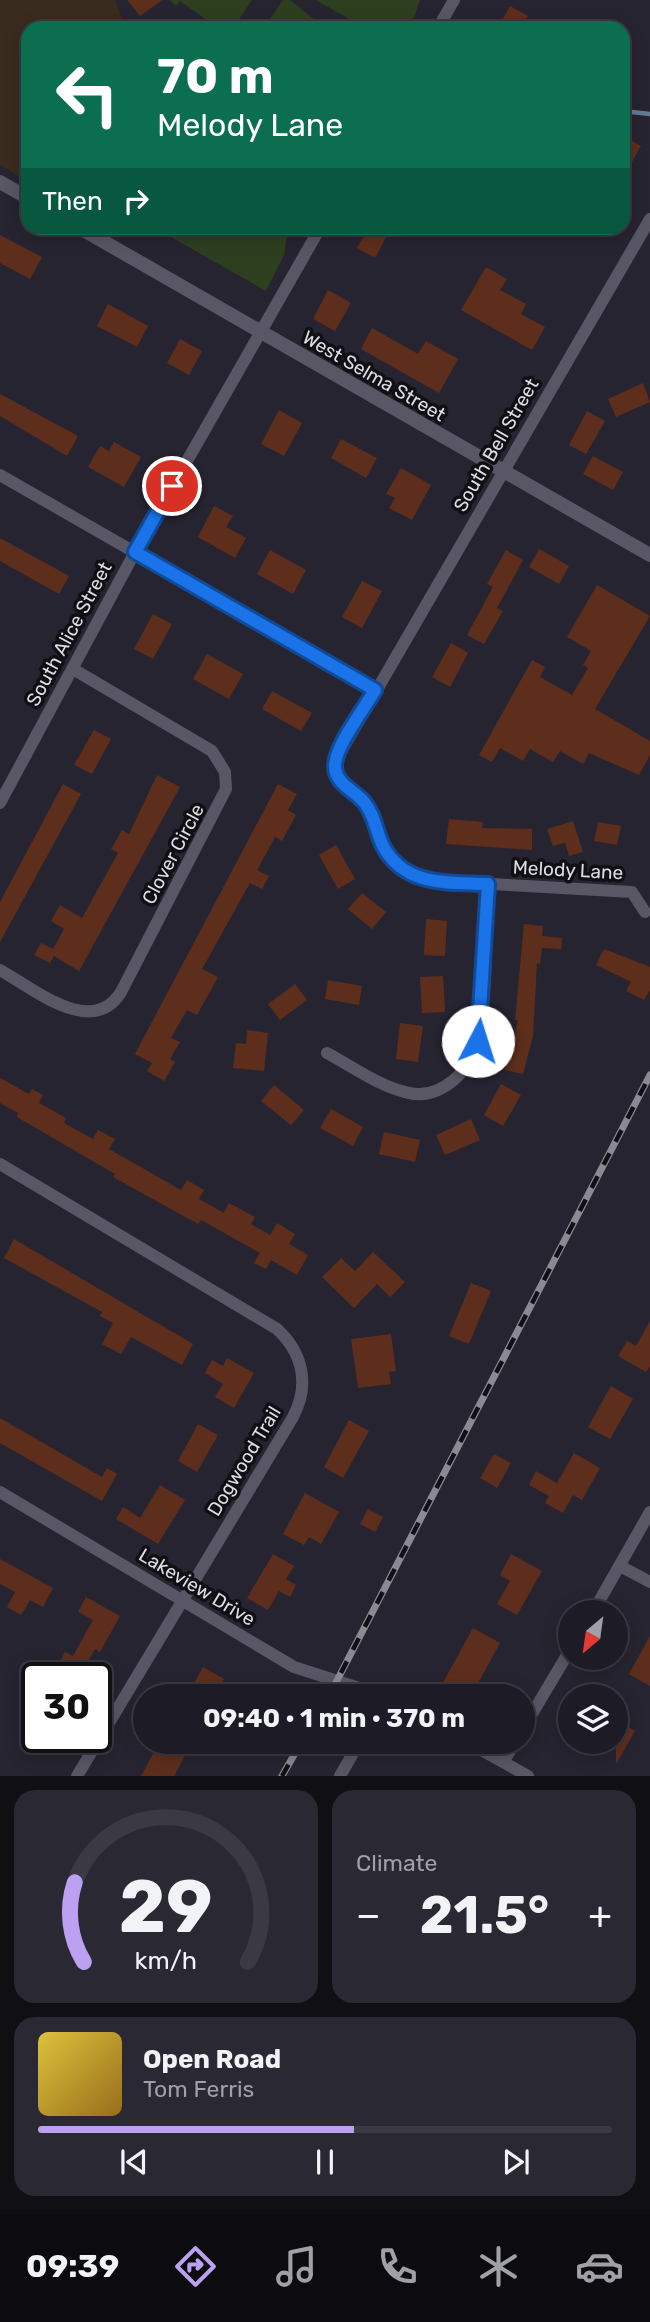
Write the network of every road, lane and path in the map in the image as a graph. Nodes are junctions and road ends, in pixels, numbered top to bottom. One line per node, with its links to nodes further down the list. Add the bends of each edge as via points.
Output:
1 (454, 0): 2 (street)
2 (442, 21)
3 (0, 182): 4 (street)
4 (21, 194)
5 (650, 219): 9 (street, South Bell Street)
6 (92, 235): 8 (street, West Selma Street)
7 (316, 235): 8 (street, South Alice Street)
8 (258, 331): 9 (street, West Selma Street); 11 (street, South Alice Street)
9 (503, 471): 12 (street, West Selma Street); 14 (street, South Bell Street)
10 (0, 475): 11 (street)
11 (135, 552): 13 (street, South Alice Street); 14 (street)
12 (650, 555)
13 (73, 669): 15 (street, South Alice Street); 18 (street, Clover Circle, via 212,751 225,772 226,789 112,1004 91,1013 76,1012)
14 (375, 690): 16 (street, Melody Lane, via 337,754 338,779 363,800 382,845 400,868 422,880)
15 (0, 803)
16 (488, 884): 17 (street, Melody Lane, via 632,892); 19 (street, via 478,1041 461,1073 439,1090 410,1094)
17 (645, 912)
18 (0, 970)
19 (327, 1053)
20 (0, 1164): 26 (street, Dogwood Trail, via 277,1329 298,1356 303,1377 298,1408)
21 (0, 1492): 26 (street, Lakeview Drive)
22 (650, 1512): 23 (street)
23 (621, 1566): 24 (street); 25 (street)
24 (650, 1582)
25 (600, 1600)
26 (183, 1601): 28 (street, Lakeview Drive, via 303,1671); 34 (street, Dogwood Trail)
27 (558, 1670): 29 (street)
28 (352, 1684)
29 (535, 1708)
30 (353, 1754): 35 (street)
31 (489, 1754): 33 (street)
32 (508, 1754): 33 (street)
33 (503, 1762): 36 (street)
34 (77, 1776)
35 (340, 1776)
36 (528, 1776)

